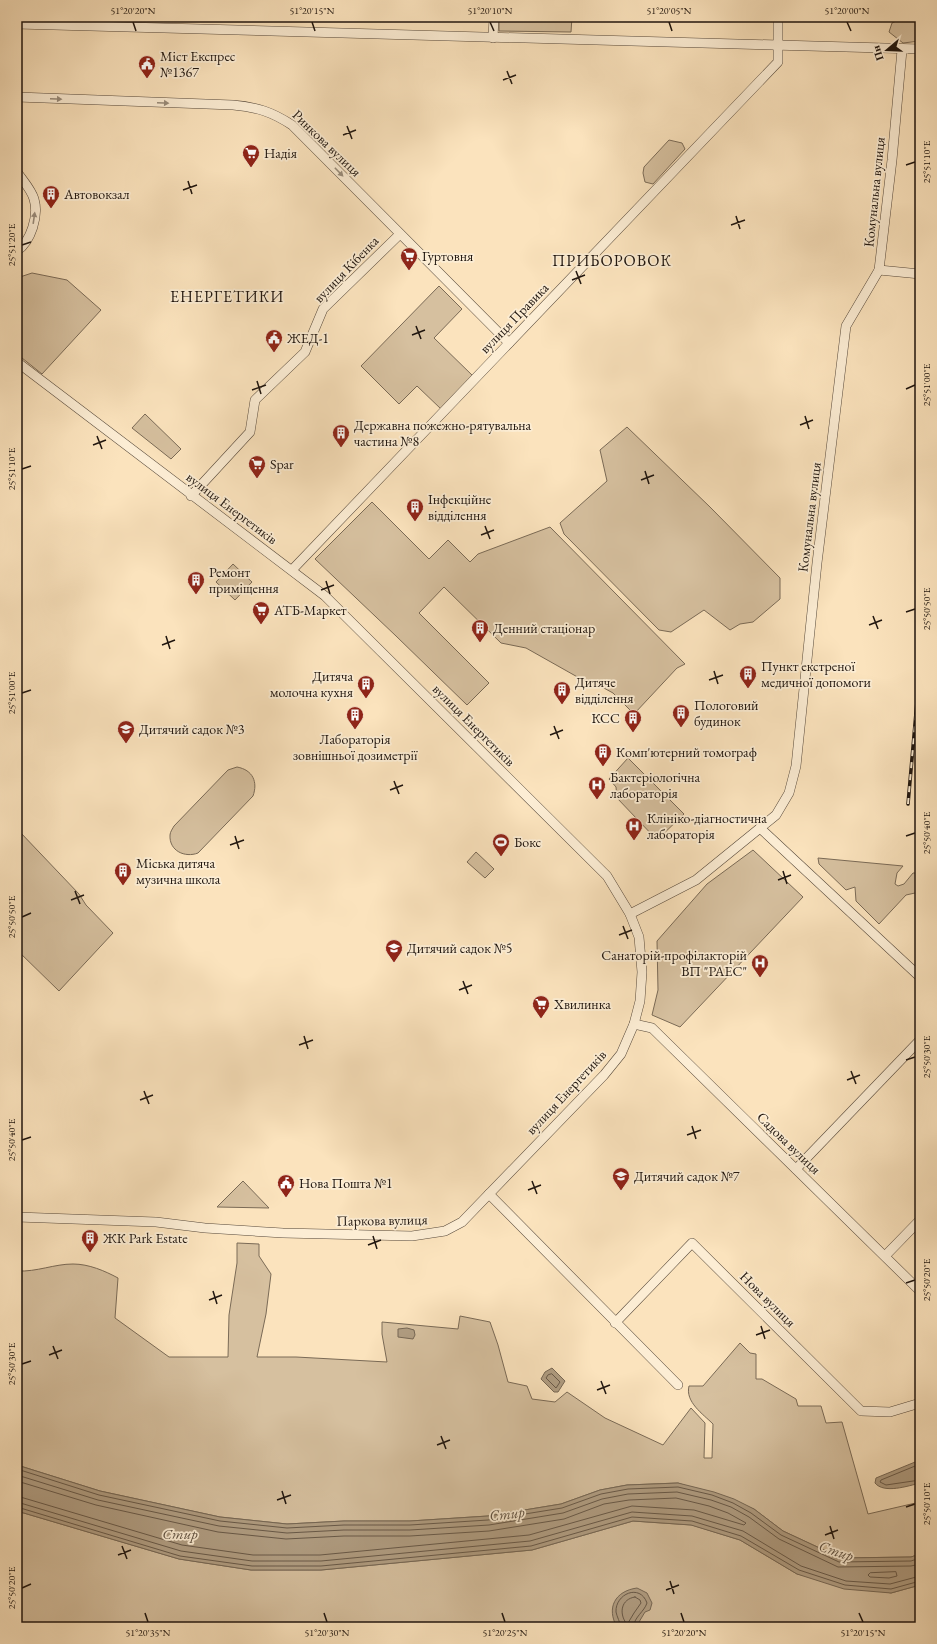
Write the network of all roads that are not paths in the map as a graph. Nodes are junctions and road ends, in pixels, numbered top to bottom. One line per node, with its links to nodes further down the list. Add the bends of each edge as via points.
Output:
1 (494, 17): 4 (street)
2 (778, 17): 5 (street, вулиця Правика)
3 (18, 24): 4 (street)
4 (493, 38): 5 (street)
5 (777, 46): 7 (street); 14 (street, вулиця Правика, via 778,62)
6 (920, 49): 7 (street)
7 (902, 50): 12 (street, Комунальна вулиця)
8 (17, 97): 10 (street, Ринкова вулиця, one-way to 10, via 233,105 275,114 292,125)
9 (17, 172): 11 (street, one-way to 9, via 32,232 35,212 30,190)
10 (400, 234): 14 (street, Ринкова вулиця); 16 (street, вулиця Кібенка, via 323,309 305,352 255,400 250,432)
11 (17, 251)
12 (879, 270): 13 (street); 18 (street, Комунальна вулиця, via 846,326 796,766 789,793 776,815)
13 (920, 274)
14 (509, 343): 17 (street, вулиця Правика)
15 (17, 362): 16 (street, вулиця Енергетиків)
16 (191, 496): 17 (street, вулиця Енергетиків)
17 (292, 570): 19 (street, вулиця Енергетиків, via 325,596 607,876)
18 (760, 828): 19 (street, Комунальна вулиця, via 696,880); 20 (street)
19 (630, 914): 21 (street, вулиця Енергетиків, via 639,937 642,972 640,1001)
20 (920, 977)
21 (634, 1024): 23 (street, Садова вулиця, via 652,1028); 24 (street, вулиця Енергетиків, via 621,1054 604,1075)
22 (920, 1040): 23 (street)
23 (796, 1169): 27 (street, Садова вулиця)
24 (489, 1194): 25 (street, Паркова вулиця, via 462,1222 445,1231 412,1236 283,1233 156,1222); 29 (street)
25 (17, 1217)
26 (920, 1220): 27 (street)
27 (885, 1256): 28 (street, Садова вулиця)
28 (920, 1291)
29 (615, 1323): 30 (street); 31 (street, Нова вулиця, via 692,1243 861,1411 890,1412)
30 (678, 1385)
31 (920, 1403)

